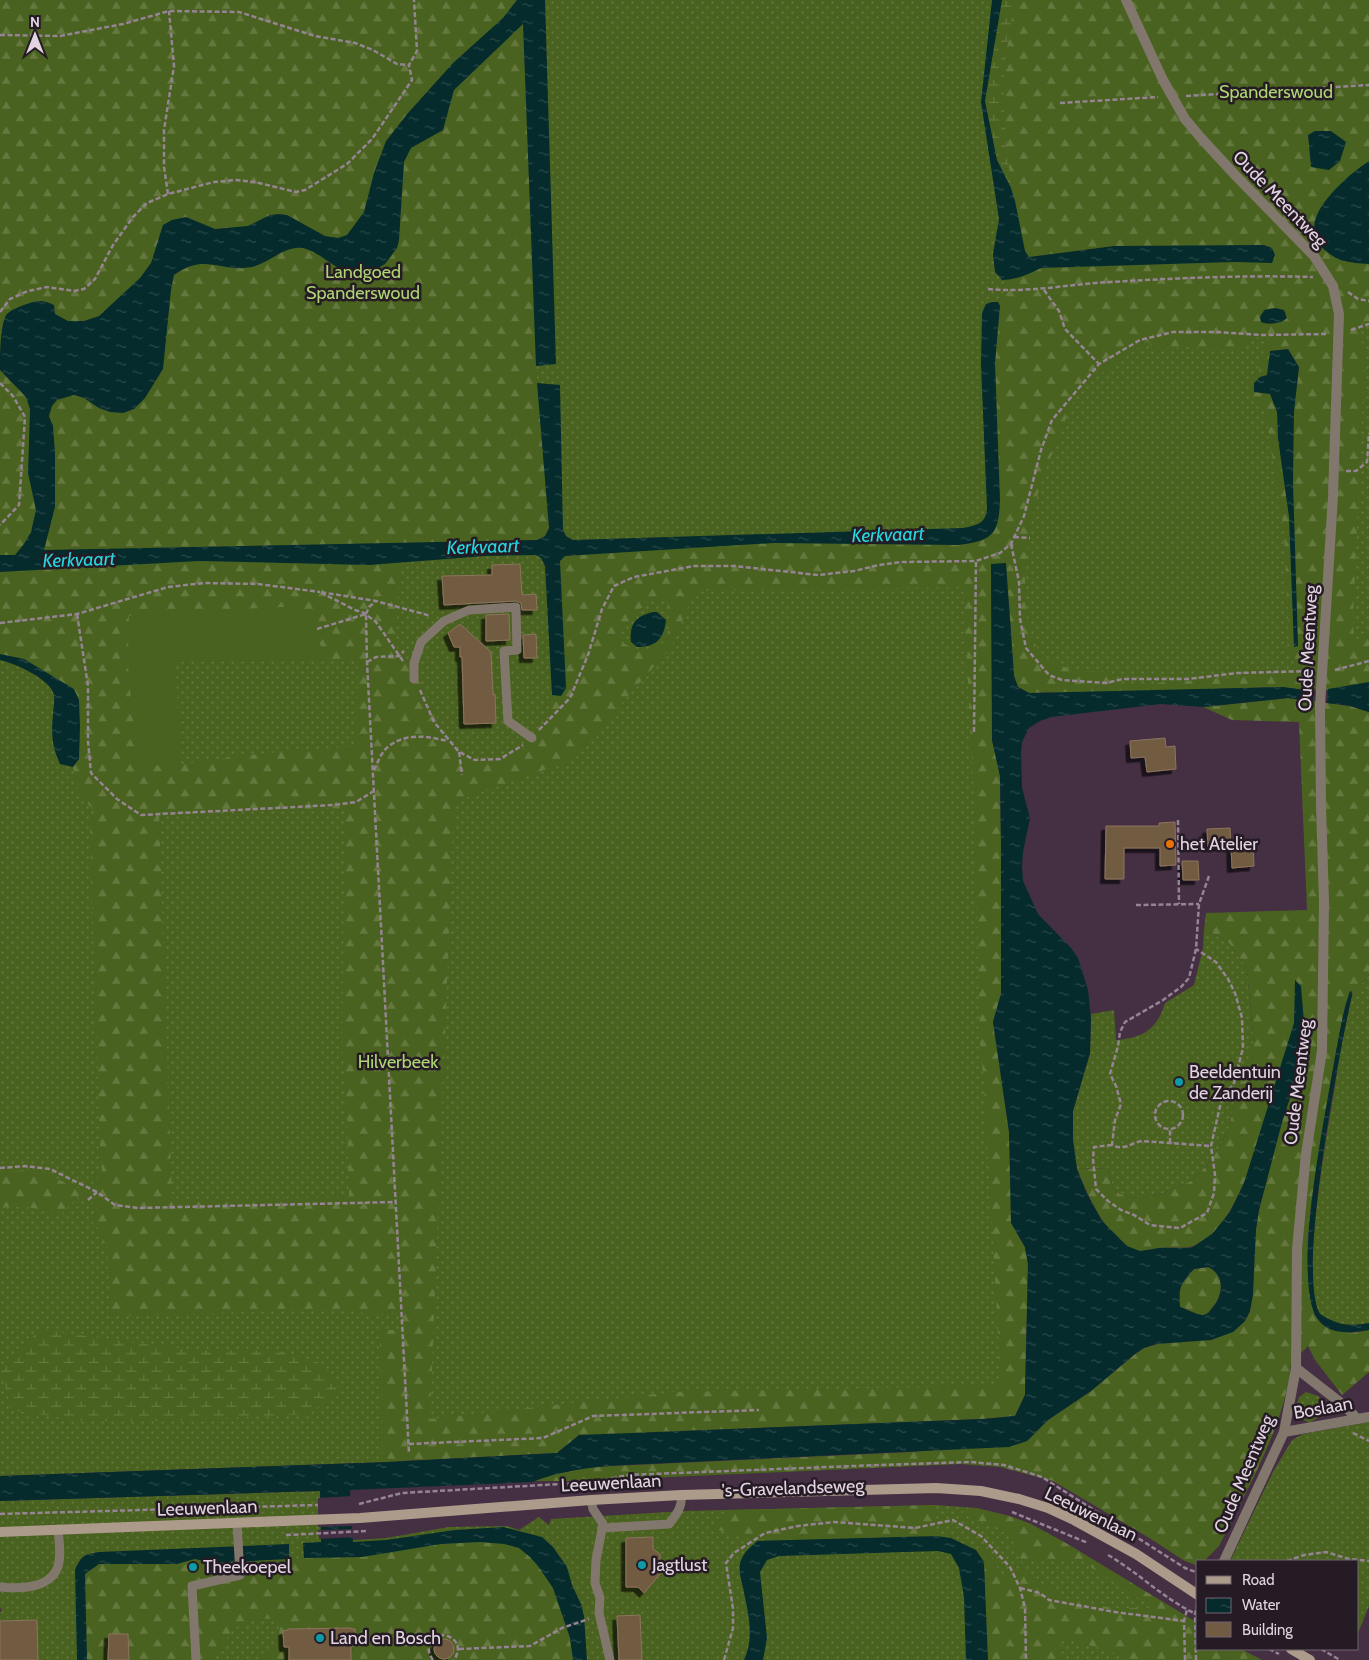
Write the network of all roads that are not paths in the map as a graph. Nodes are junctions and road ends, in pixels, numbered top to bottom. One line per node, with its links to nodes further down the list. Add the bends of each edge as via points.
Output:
1 (1126, 0): 4 (street, Oude Meentweg, via 1185,119 1314,256 1328,277 1340,314 1320,706 1324,902 1322,1051 1306,1154 1297,1249)
2 (414, 679): 3 (lane, via 414,663 421,642 444,621 469,610 516,607 517,650 504,651 508,721)
3 (532, 738)
4 (1296, 1368): 6 (street); 7 (street, Oude Meentweg)
5 (1369, 1416): 6 (street, Boslaan)
6 (1357, 1419): 7 (street, Boslaan)
7 (1284, 1432): 14 (street, Oude Meentweg)
8 (681, 1496): 9 (street, Leeuwenlaan); 11 (lane, via 680,1508 669,1524); 16 (street, Leeuwenlaan, via 936,1488 1020,1498 1074,1520 1142,1558)
9 (591, 1500): 10 (street, Leeuwenlaan, via 360,1518); 11 (lane)
10 (237, 1523): 12 (street, Leeuwenlaan); 18 (lane, via 240,1575 192,1586)
11 (602, 1528): 19 (lane, via 595,1583)
12 (58, 1530): 13 (street, Leeuwenlaan); 15 (lane, via 57,1568 51,1577 27,1588)
13 (0, 1532)
14 (1224, 1560)
15 (0, 1587)
16 (1195, 1600)
17 (1293, 1650): 20 (street)
18 (196, 1660)
19 (610, 1660)
20 (1310, 1660)

